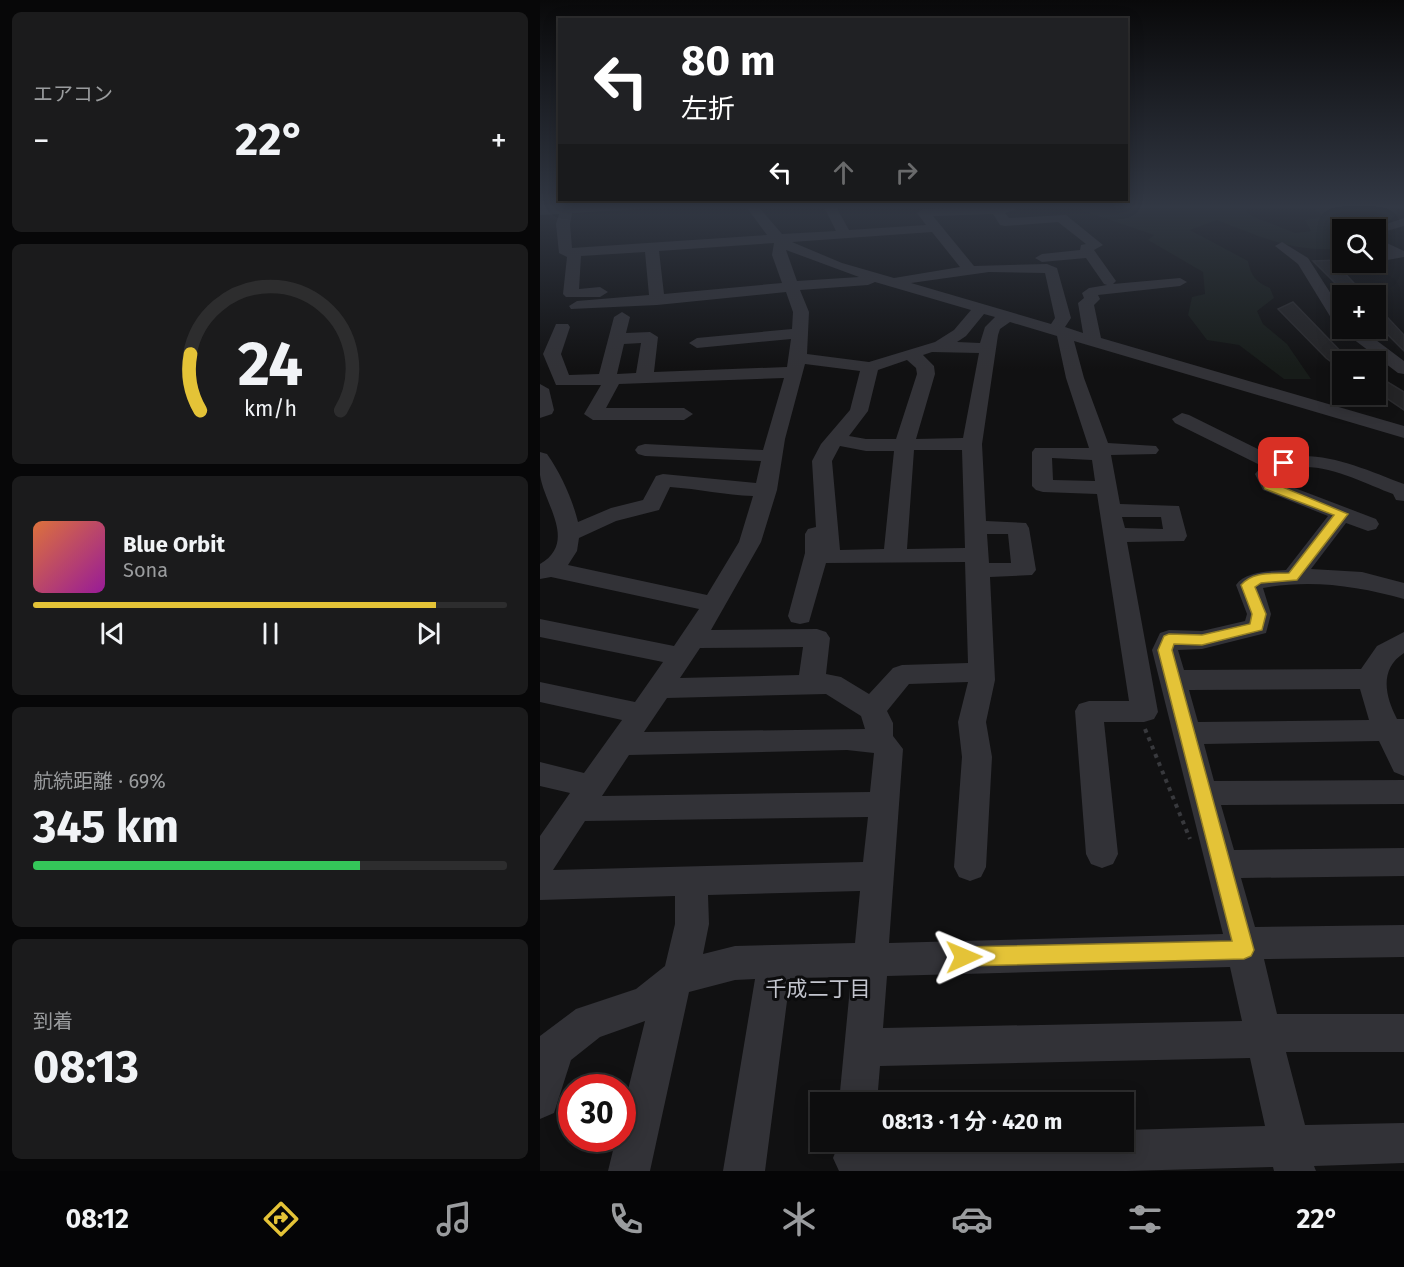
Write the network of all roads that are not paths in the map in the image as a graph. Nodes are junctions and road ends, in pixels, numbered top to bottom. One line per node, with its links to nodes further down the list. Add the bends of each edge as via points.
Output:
1 (573, 260): 11 (street, via 572,282)
2 (654, 260): 15 (street)
3 (781, 260): 12 (street)
4 (823, 260): 9 (street)
5 (962, 260): 8 (street)
6 (1095, 260): 10 (street)
7 (1301, 260): 16 (street)
8 (970, 270): 9 (street); 21 (street, via 999,267 1052,271 1063,318)
9 (885, 280): 12 (street); 18 (street)
10 (1109, 281): 13 (street, via 1085,284); 13 (street, via 1178,281)
11 (601, 286)
12 (791, 287): 15 (street); 30 (street, via 801,312)
13 (1093, 292): 25 (street, via 1086,303)
14 (577, 306): 15 (street)
15 (660, 307): 19 (street)
16 (1332, 307)
17 (977, 313): 27 (street, via 960,333)
18 (1008, 315): 21 (street); 29 (street, via 993,327)
19 (622, 317): 20 (street); 23 (street)
20 (578, 324): 22 (street); 35 (street, via 552,354 562,381)
21 (1061, 331): 25 (street); 48 (street)
22 (540, 335)
23 (616, 339): 34 (street, via 650,337); 35 (street)
24 (1364, 339): 33 (street)
25 (1093, 340): 39 (street)
26 (697, 343): 30 (street)
27 (939, 347): 29 (street); 31 (street)
28 (737, 348): 30 (street)
29 (988, 348): 44 (street)
30 (798, 351): 32 (street); 34 (street); 49 (street)
31 (909, 353): 32 (street); 45 (street, via 925,366 926,374)
32 (870, 367): 43 (street, via 859,411)
33 (1404, 369)
34 (644, 378): 35 (street)
35 (609, 379): 38 (street, via 610,387 593,414)
36 (540, 389): 37 (street, via 545,410)
37 (540, 412)
38 (684, 414)
39 (1351, 416): 41 (street, via 1366,410); 42 (street)
40 (1182, 419): 52 (street)
41 (1404, 421)
42 (1404, 432)
43 (837, 439): 45 (street, via 866,445); 51 (street)
44 (972, 444): 45 (street); 58 (street)
45 (904, 445): 61 (street)
46 (645, 450): 49 (street)
47 (1149, 450): 48 (street)
48 (1100, 452): 55 (street); 55 (street, via 1042,452 1042,486)
49 (772, 456): 53 (street)
50 (540, 458): 59 (street, via 558,489)
51 (822, 460): 61 (street, via 829,557); 67 (street, via 813,461 811,473 817,553)
52 (1277, 465): 54 (street, via 1312,461 1400,490); 56 (street, via 1265,474 1270,486)
53 (766, 490): 59 (street, via 663,480 651,505 632,507); 66 (street, via 750,542)
54 (1404, 495)
55 (1108, 499): 60 (street); 60 (street, via 1171,512 1176,536)
56 (1341, 514): 57 (street); 64 (street)
57 (1368, 524)
58 (975, 527): 62 (street); 62 (street, via 1018,528 1024,570)
59 (569, 535): 63 (street, via 563,558)
60 (1114, 535): 89 (street, via 1144,712 1089,711)
61 (896, 556): 62 (street)
62 (977, 562): 71 (street)
63 (545, 570): 66 (street)
64 (1293, 577): 65 (street, via 1372,581); 73 (street, via 1257,579 1248,585 1259,614 1257,627 1202,640 1169,639 1165,650)
65 (1404, 591)
66 (714, 604): 70 (street)
67 (801, 616)
68 (540, 628): 70 (street)
69 (1404, 641): 72 (street, via 1376,660)
70 (687, 648): 74 (street, via 817,638); 75 (street)
71 (982, 672): 77 (street, via 902,675); 93 (street, via 972,722 977,757)
72 (1371, 679): 73 (street); 79 (street, via 1374,696)
73 (1173, 680): 80 (street)
74 (811, 684): 75 (street); 77 (street, via 831,684)
75 (660, 688): 78 (street)
76 (540, 692): 78 (street)
77 (872, 709): 81 (street, via 879,723)
78 (642, 714): 82 (street)
79 (1397, 730): 80 (street); 83 (street)
80 (1187, 733): 86 (street)
81 (879, 741): 82 (street); 88 (street, via 889,749)
82 (621, 744): 87 (street)
83 (1404, 764)
84 (540, 774): 87 (street)
85 (1404, 792): 86 (street)
86 (1203, 793): 92 (street)
87 (584, 798): 88 (street); 90 (street)
88 (885, 804): 94 (street)
89 (1102, 854)
90 (540, 862)
91 (1404, 862): 92 (street)
92 (1221, 864): 98 (street)
93 (970, 867)
94 (878, 876): 95 (street); 99 (street)
95 (691, 881): 96 (street); 101 (street, via 692,924)
96 (540, 885)
97 (1404, 941): 98 (street)
98 (1243, 946): 99 (street); 103 (street)
99 (871, 959): 100 (street); 104 (street)
100 (775, 962): 101 (street, via 735,963); 112 (street)
101 (677, 979): 105 (street, via 646,1003 589,1022); 111 (street)
102 (1404, 1033): 103 (street)
103 (1264, 1036): 104 (street); 110 (street)
104 (863, 1047): 106 (street)
105 (548, 1052): 107 (street)
106 (859, 1092)
107 (540, 1099)
108 (1404, 1143): 110 (street)
109 (854, 1157): 110 (street)
110 (1292, 1159)
111 (629, 1171)
112 (744, 1171)

